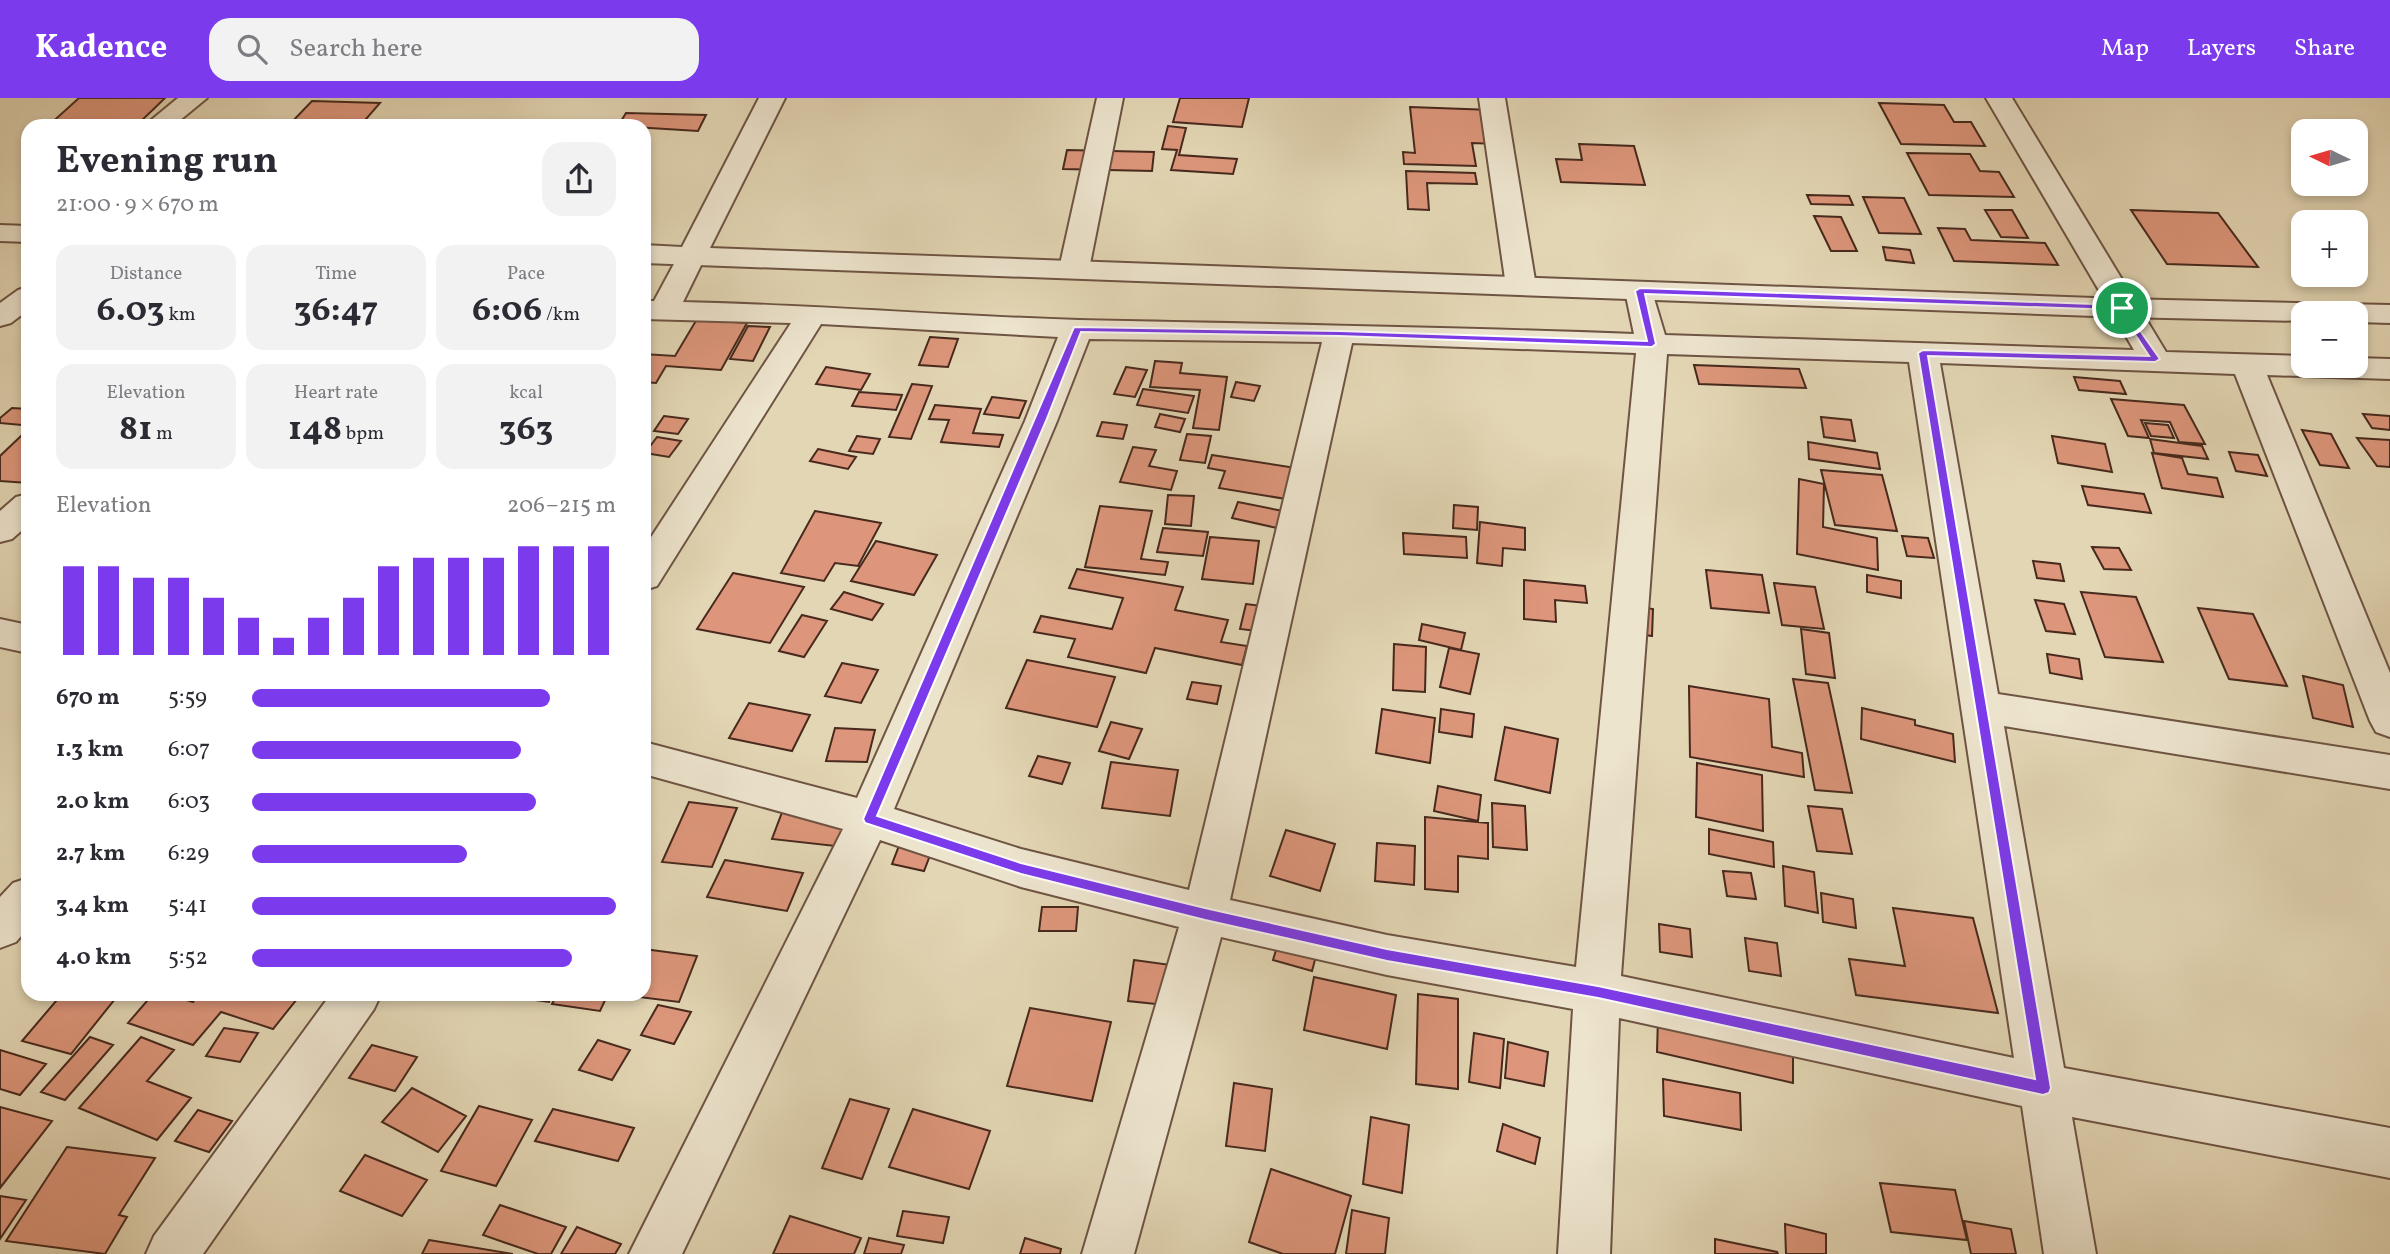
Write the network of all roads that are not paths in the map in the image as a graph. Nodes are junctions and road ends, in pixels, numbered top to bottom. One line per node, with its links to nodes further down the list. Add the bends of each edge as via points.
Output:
1 (194, 98): 6 (street)
2 (772, 98): 10 (street)
3 (1110, 98): 11 (street)
4 (1492, 98): 14 (street)
5 (1999, 98): 17 (street)
6 (166, 119)
7 (0, 233): 8 (street)
8 (21, 234)
9 (651, 254): 10 (street)
10 (692, 255): 11 (street); 18 (street)
11 (1074, 269): 14 (street)
12 (0, 283): 13 (street)
13 (21, 284)
14 (1521, 286): 15 (street)
15 (1640, 291): 17 (street); 24 (street)
16 (21, 301): 21 (street)
17 (2122, 308): 20 (street); 26 (street)
18 (654, 310): 19 (street)
19 (812, 314): 22 (street); 31 (street)
20 (2390, 314)
21 (0, 317)
22 (1077, 329): 23 (street); 38 (street)
23 (1339, 333): 24 (street); 40 (street)
24 (1652, 344): 25 (street); 42 (street)
25 (1923, 353): 26 (street); 34 (street)
26 (2155, 359): 27 (street)
27 (2248, 366): 28 (street); 35 (street)
28 (2390, 369)
29 (21, 512): 30 (street)
30 (0, 530)
31 (651, 566)
32 (0, 633): 33 (street)
33 (21, 638)
34 (1983, 707): 37 (street); 44 (street)
35 (2390, 721)
36 (651, 760): 38 (street)
37 (2390, 772)
38 (869, 819): 40 (street, via 1021,868); 47 (street)
39 (21, 905): 41 (street)
40 (1205, 914): 42 (street, via 1387,955); 48 (street)
41 (0, 928)
42 (1598, 992): 44 (street); 49 (street)
43 (353, 1001): 46 (street)
44 (2043, 1088): 45 (street); 50 (street)
45 (2390, 1153)
46 (172, 1254)
47 (655, 1254)
48 (1108, 1254)
49 (1584, 1254)
50 (2070, 1254)

